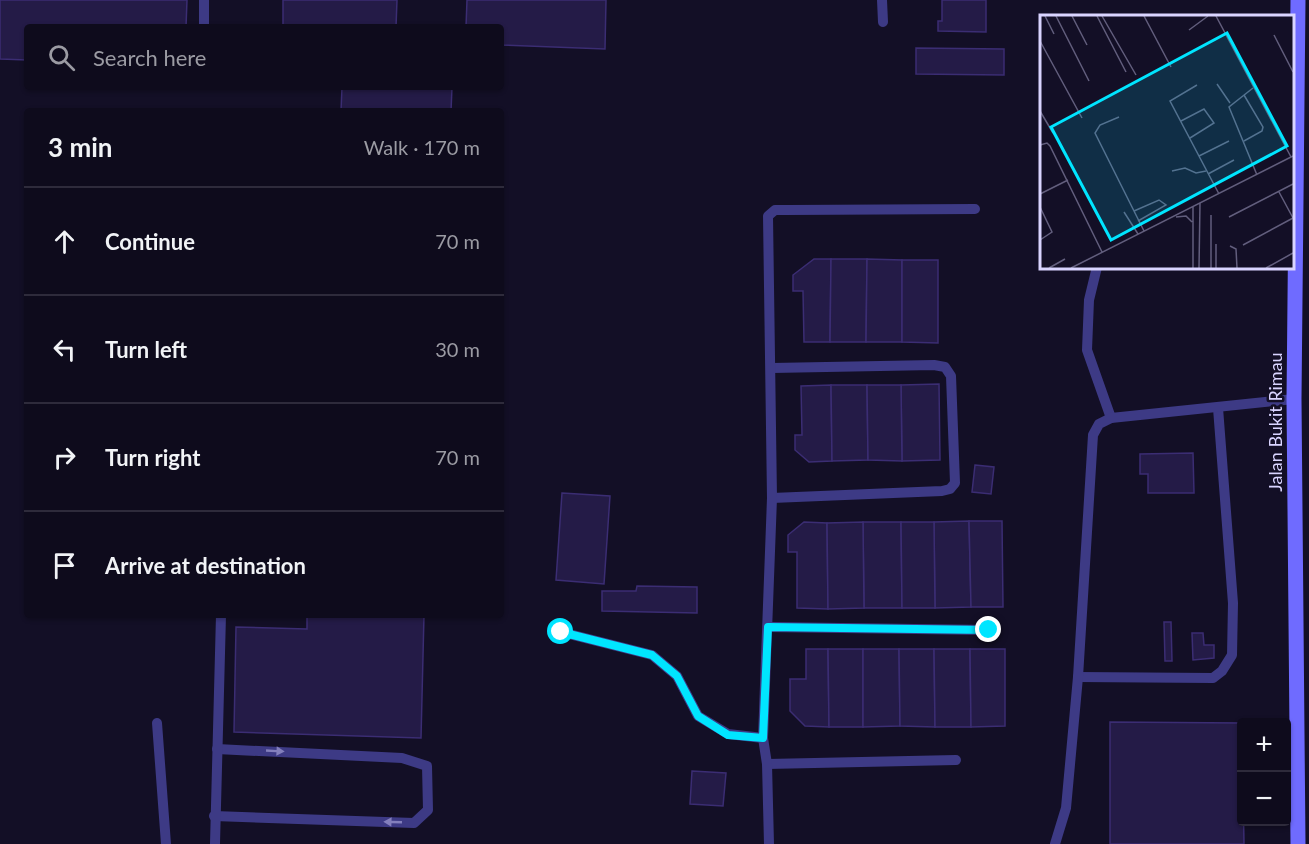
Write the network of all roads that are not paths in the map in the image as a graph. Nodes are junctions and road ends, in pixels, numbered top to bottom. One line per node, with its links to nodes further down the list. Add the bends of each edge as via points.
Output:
1 (204, 0): 5 (lane)
2 (882, 0): 4 (lane)
3 (1298, 0): 9 (street, Jalan Bukit Rimau)
4 (883, 22)
5 (204, 24)
6 (975, 209): 8 (lane, via 775,210 768,216)
7 (1097, 268): 11 (lane, via 1089,300 1087,350)
8 (772, 368): 12 (lane); 12 (lane, via 945,367 951,376 955,483 942,491)
9 (1294, 399): 10 (lane); 28 (street, Jalan Bukit Rimau)
10 (1218, 408): 11 (lane); 17 (lane, via 1233,603 1232,655 1213,678)
11 (1111, 418): 17 (lane, via 1099,424 1093,435)
12 (772, 498): 14 (lane)
13 (221, 618): 20 (lane)
14 (768, 627): 15 (lane); 19 (lane)
15 (989, 630)
16 (561, 632): 19 (lane, via 652,655 677,676 698,716 728,735)
17 (1078, 677): 27 (lane, via 1066,808)
18 (157, 723): 24 (lane)
19 (763, 738): 22 (lane)
20 (217, 748): 23 (lane); 23 (lane, one-way to 23, via 402,758 427,766 428,810 414,823)
21 (956, 760): 22 (lane)
22 (767, 764): 26 (lane)
23 (214, 816): 25 (lane)
24 (166, 844)
25 (214, 844)
26 (769, 844)
27 (1055, 844)
28 (1298, 844)

